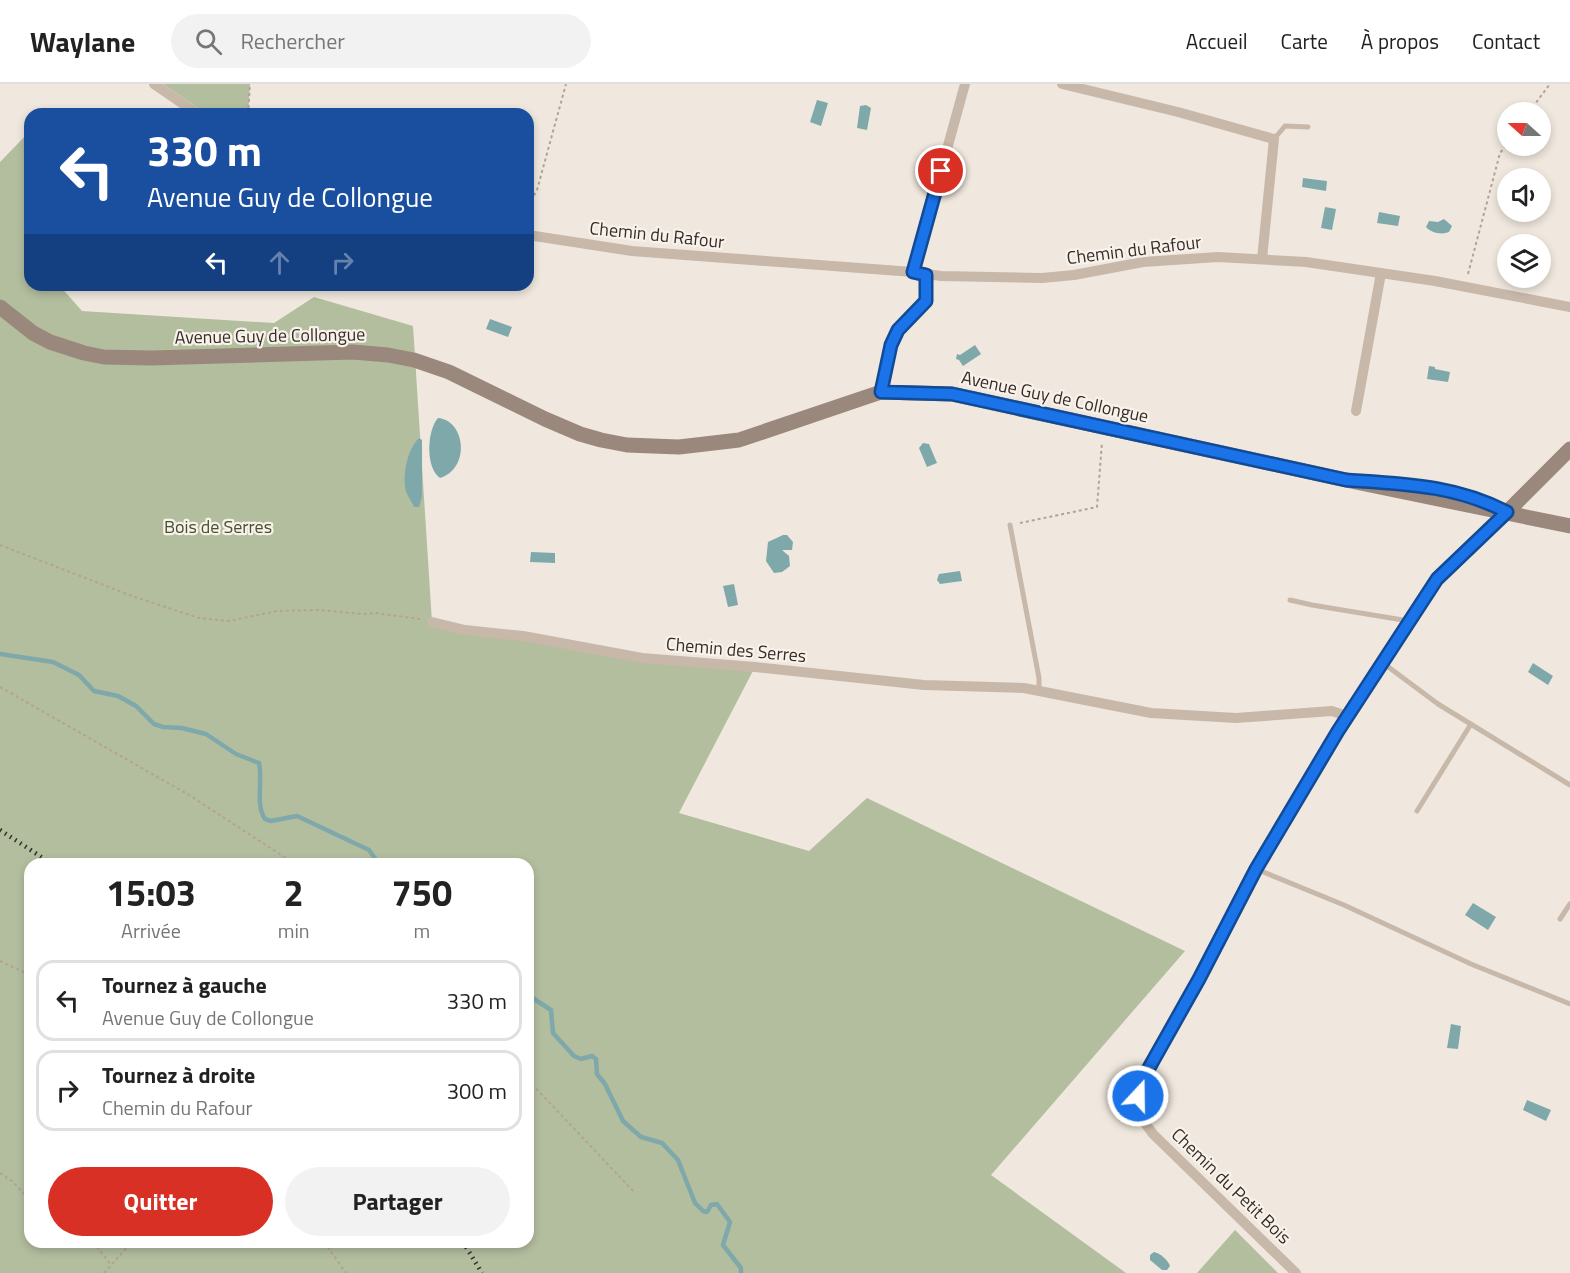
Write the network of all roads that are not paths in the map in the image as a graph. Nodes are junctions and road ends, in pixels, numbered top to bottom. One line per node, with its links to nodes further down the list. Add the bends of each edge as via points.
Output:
1 (154, 84): 4 (street)
2 (965, 84): 9 (street)
3 (1062, 84): 6 (street)
4 (189, 108)
5 (1308, 127): 6 (lane, via 1285,126)
6 (1274, 139): 8 (street)
7 (534, 236): 9 (street, Chemin du Rafour, via 632,251)
8 (1262, 259): 10 (street, Chemin du Rafour); 11 (street, Chemin du Rafour, via 1218,257 1143,262 1042,278)
9 (913, 272): 11 (street, Chemin du Rafour)
10 (1381, 273): 13 (street, Chemin du Rafour); 15 (street)
11 (926, 275): 14 (street, via 926,301 898,330)
12 (0, 307): 14 (main road, Avenue Guy de Collongue, via 50,342 104,357 388,354 449,372 580,434 627,445 679,447 739,440)
13 (1570, 307)
14 (881, 392): 17 (main road, Avenue Guy de Collongue, via 952,394 1346,480 1456,492 1483,499)
15 (1356, 411)
16 (1570, 449): 17 (main road)
17 (1507, 512): 19 (main road, Avenue Guy de Collongue); 21 (street, Chemin du Petit Bois, via 1437,579)
18 (1011, 525): 24 (lane)
19 (1570, 526)
20 (1290, 600): 21 (lane)
21 (1409, 621): 23 (street, Chemin du Petit Bois)
22 (432, 622): 24 (street, Chemin des Serres, via 656,659 924,685)
23 (1382, 663): 25 (street, Chemin du Petit Bois); 26 (lane)
24 (1039, 690): 25 (street, Chemin des Serres, via 1151,712 1236,718 1326,711)
25 (1347, 716): 29 (street, Chemin du Petit Bois)
26 (1471, 724): 27 (lane); 28 (lane)
27 (1570, 785)
28 (1417, 811)
29 (1256, 869): 32 (lane); 33 (street, Chemin du Petit Bois, via 1145,1075 1137,1105 1153,1134)
30 (1570, 904): 31 (lane)
31 (1560, 919)
32 (1570, 1004)
33 (1296, 1273)

